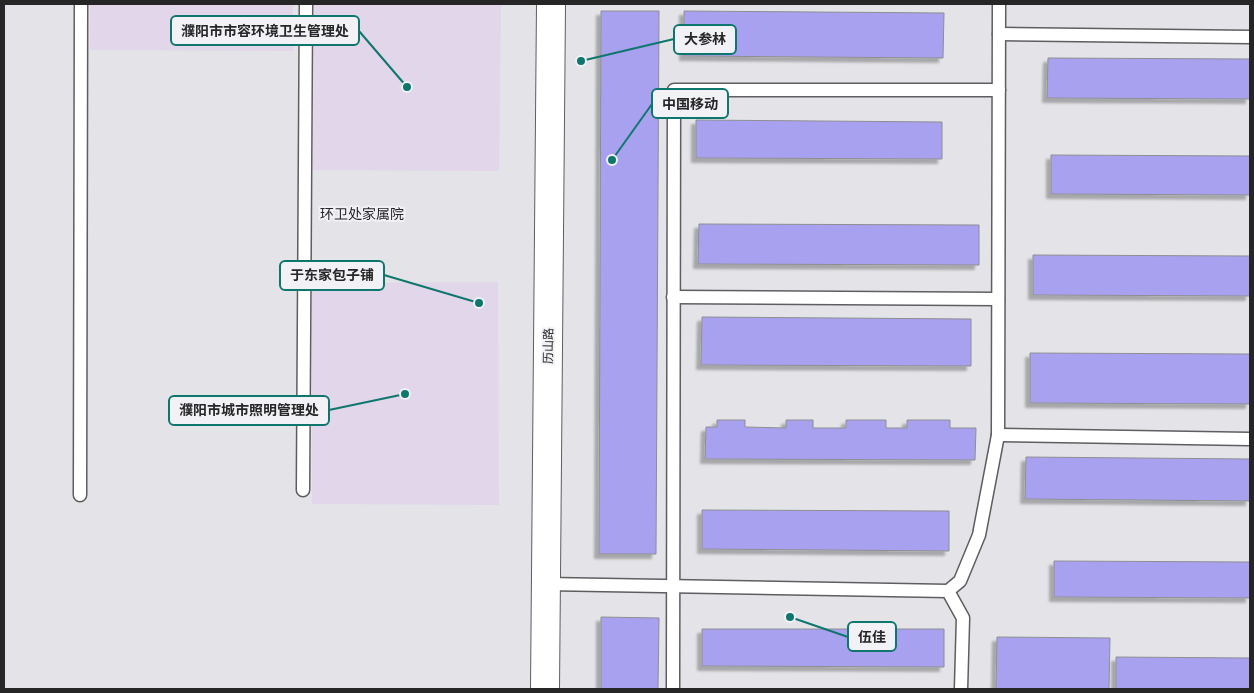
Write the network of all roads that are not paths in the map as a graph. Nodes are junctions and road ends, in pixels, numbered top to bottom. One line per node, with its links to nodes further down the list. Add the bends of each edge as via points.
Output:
1 (82, 4): 13 (lane)
2 (306, 4): 12 (lane)
3 (551, 4): 14 (street, 历山路)
4 (999, 4): 5 (lane)
5 (999, 34): 6 (lane); 7 (lane)
6 (1250, 37)
7 (999, 90): 8 (lane, via 674,90); 9 (lane)
8 (674, 297): 9 (lane); 15 (lane)
9 (998, 299): 10 (lane)
10 (998, 435): 11 (lane); 16 (lane, via 979,535 960,581)
11 (1250, 439)
12 (303, 490)
13 (80, 495)
14 (546, 584): 15 (lane); 17 (street, 历山路)
15 (673, 586): 16 (lane); 18 (lane)
16 (948, 591): 19 (lane, via 963,618)
17 (545, 689)
18 (673, 689)
19 (961, 689)

